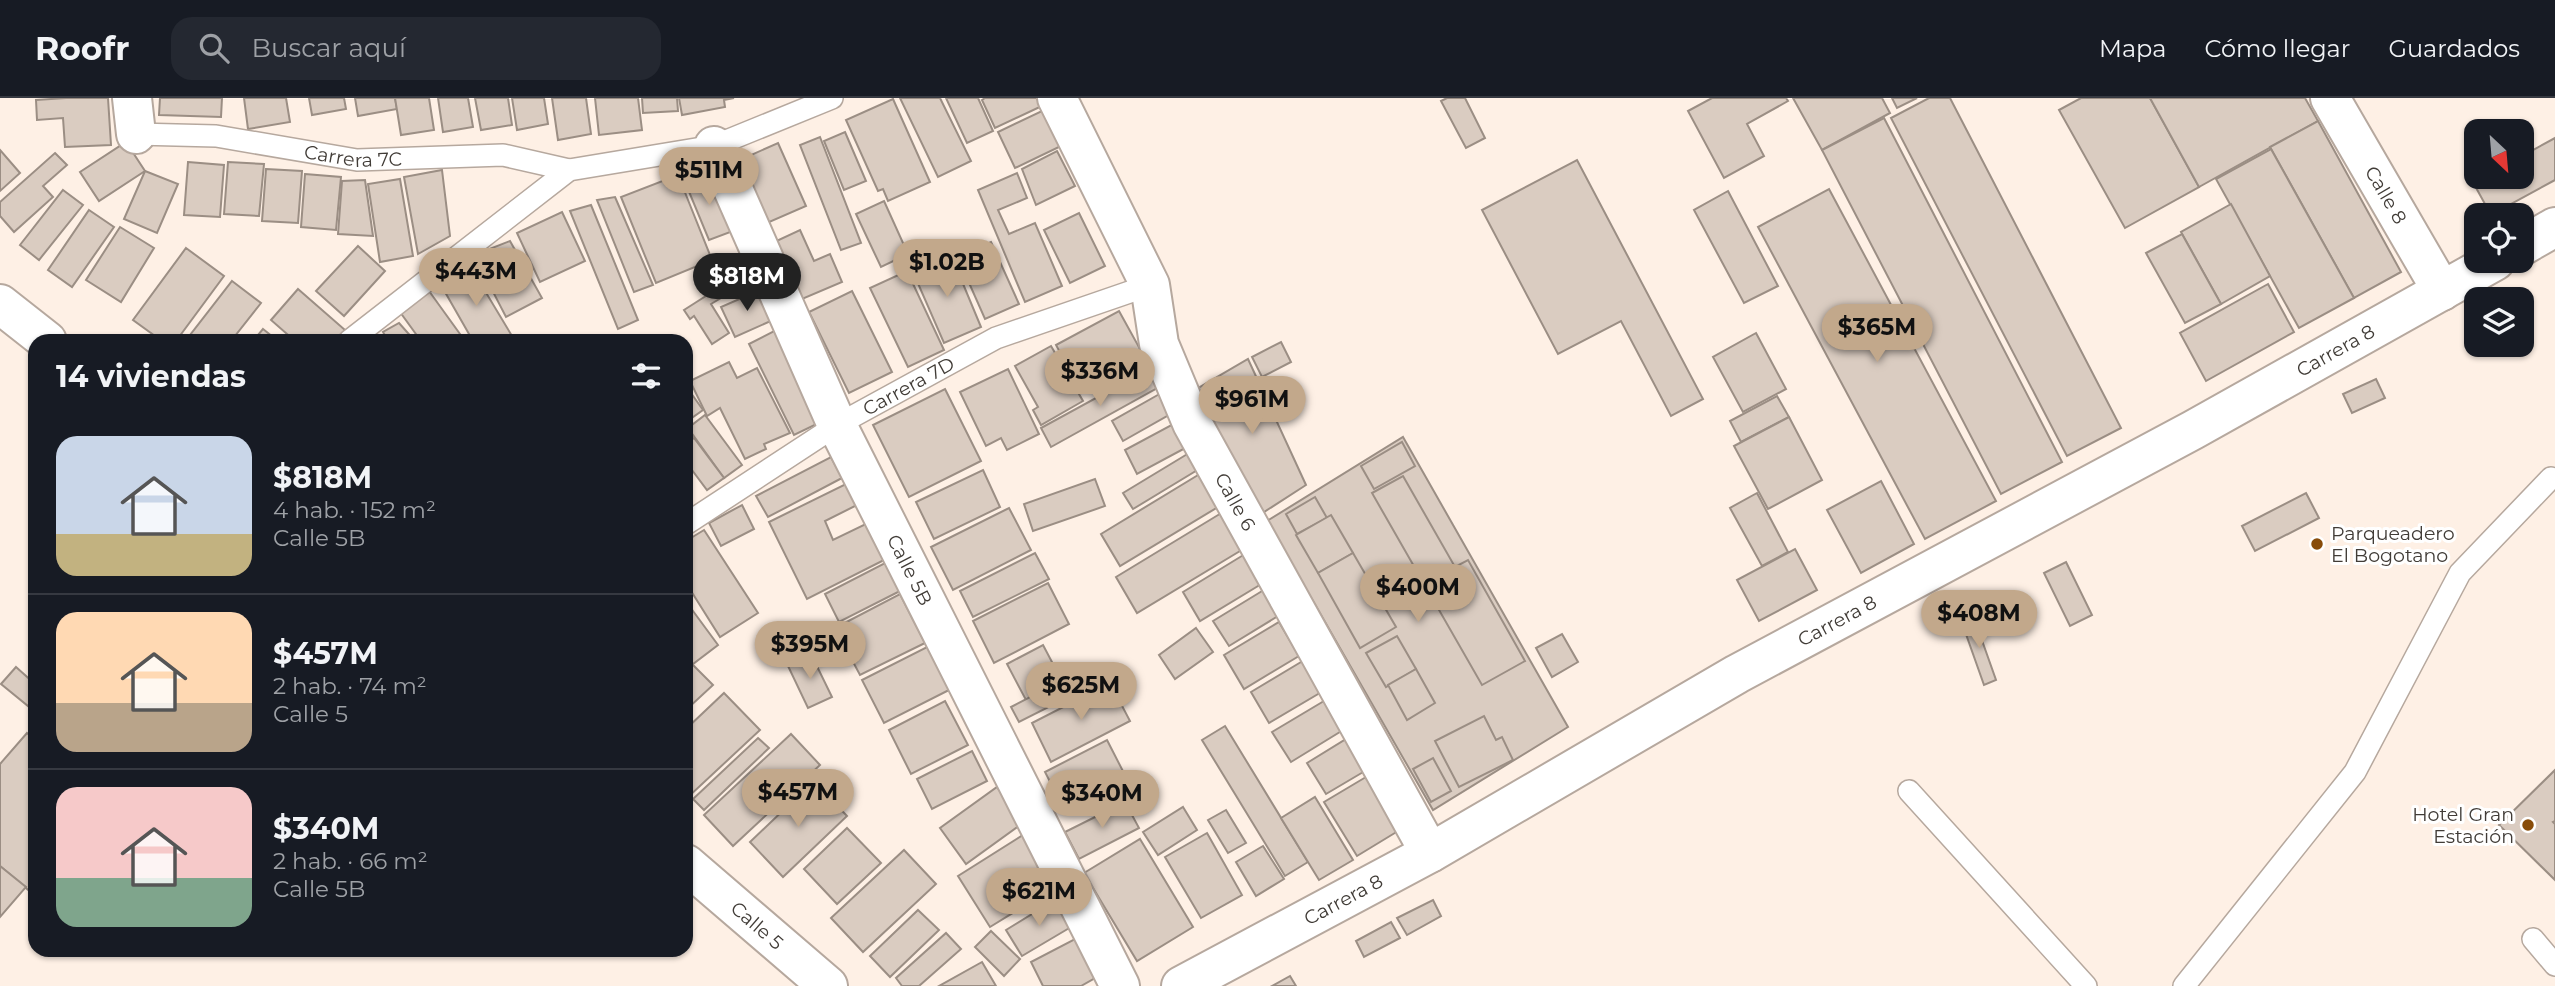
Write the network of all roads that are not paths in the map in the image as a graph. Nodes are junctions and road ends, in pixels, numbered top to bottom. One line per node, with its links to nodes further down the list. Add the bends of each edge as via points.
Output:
1 (832, 98): 5 (lane, Carrera 7C)
2 (1058, 98): 10 (street, Calle 6)
3 (2330, 98): 11 (street, Calle 8)
4 (134, 116): 6 (lane, Carrera 7C, via 216,136 357,160 503,155)
5 (714, 146): 6 (lane, Carrera 7C); 15 (street, Calle 5B)
6 (569, 170): 14 (lane, Carrera 7C)
7 (2555, 227): 8 (street)
8 (2534, 239)
9 (2474, 273): 11 (street, Carrera 8)
10 (1150, 285): 15 (lane, Carrera 7D, via 996,338); 19 (street, Calle 6, via 1159,344 1192,423)
11 (2442, 291): 19 (street, Carrera 8, via 1738,674)
12 (0, 304): 13 (street)
13 (38, 334)
14 (358, 334)
15 (837, 425): 17 (lane, Carrera 7D); 24 (street, Calle 5B)
16 (2551, 478): 27 (lane, via 2460,573 2355,772)
17 (693, 519)
18 (1909, 791): 26 (lane)
19 (1430, 853): 25 (street, Carrera 8)
20 (693, 870): 23 (street, Calle 5)
21 (2533, 939): 22 (lane)
22 (2555, 965)
23 (828, 986)
24 (1120, 986)
25 (1181, 986)
26 (2086, 986)
27 (2184, 986)

